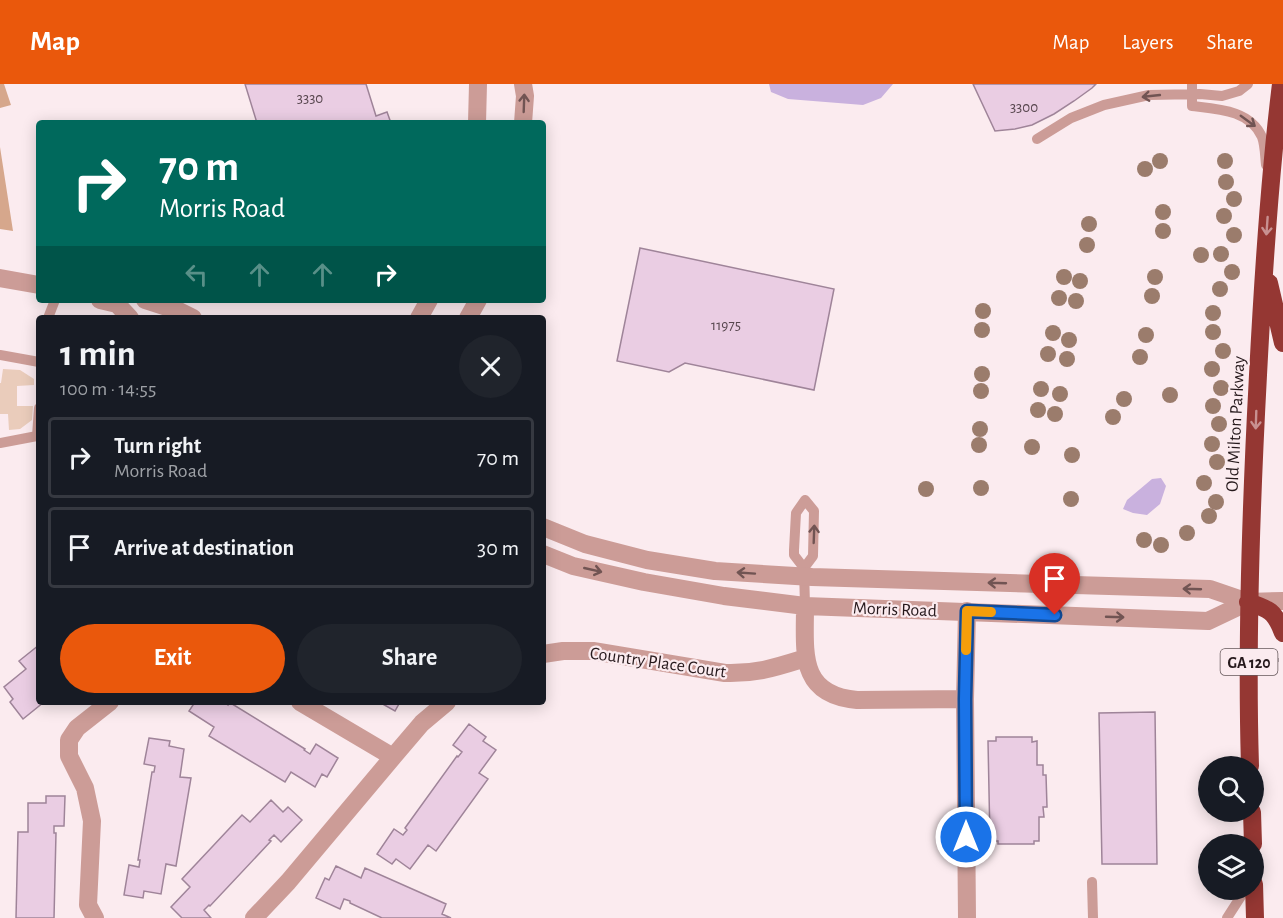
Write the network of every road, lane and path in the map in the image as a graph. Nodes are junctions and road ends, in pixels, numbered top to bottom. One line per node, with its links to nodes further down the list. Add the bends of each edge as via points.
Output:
1 (478, 84): 6 (street)
2 (523, 84): 7 (street, one-way to 2)
3 (1248, 84): 5 (lane, via 1222,96)
4 (1281, 84): 9 (highway, Old Milton Parkway / GA 120)
5 (1192, 89): 8 (lane, one-way to 8, via 1104,105 1071,118); 9 (lane, one-way to 9, via 1192,106 1240,115 1254,123 1263,139)
6 (477, 120)
7 (523, 120)
8 (1037, 140)
9 (1270, 192): 10 (highway, Old Milton Parkway / GA 120, one-way to 10)
10 (1264, 263): 17 (highway); 26 (highway, Old Milton Parkway / GA 120, one-way to 26)
11 (0, 278): 12 (street)
12 (36, 284)
13 (117, 303): 15 (street)
14 (154, 303): 16 (street)
15 (127, 315)
16 (187, 315)
17 (1283, 343)
18 (0, 355): 19 (lane)
19 (36, 361)
20 (36, 436): 21 (lane)
21 (0, 443)
22 (546, 527): 24 (street, Morris Road, one-way to 22, via 715,571 647,560 585,544)
23 (546, 555): 27 (street, Morris Road, one-way to 27, via 573,566 644,582)
24 (804, 572): 24 (lane, one-way to 24, via 813,556 814,521 814,511 805,500 796,513 794,550); 26 (street, Morris Road, one-way to 24, via 1210,589); 27 (lane)
25 (1283, 601): 26 (street, Morris Road)
26 (1248, 602): 28 (street, Morris Road, one-way to 26, via 1208,621); 29 (highway, via 1267,608); 38 (highway, Old Milton Parkway / GA 120)
27 (805, 606): 28 (street, Morris Road); 31 (street)
28 (967, 611): 34 (street)
29 (1283, 633)
30 (546, 654): 31 (street, Country Place Court, via 593,651 725,673 758,671)
31 (806, 658): 34 (street, via 816,683 844,699)
32 (1265, 660): 33 (path)
33 (1282, 660)
34 (965, 699): 45 (street)
35 (106, 705): 43 (street, via 77,728 69,740 69,756 84,788 92,821 88,905)
36 (305, 705): 39 (street)
37 (443, 705): 39 (street)
38 (1250, 756)
39 (393, 757): 44 (street)
40 (1092, 882): 46 (lane)
41 (1239, 900): 47 (lane)
42 (1254, 900): 48 (highway)
43 (95, 918)
44 (254, 918)
45 (967, 918)
46 (1093, 918)
47 (1227, 918)
48 (1255, 918)

